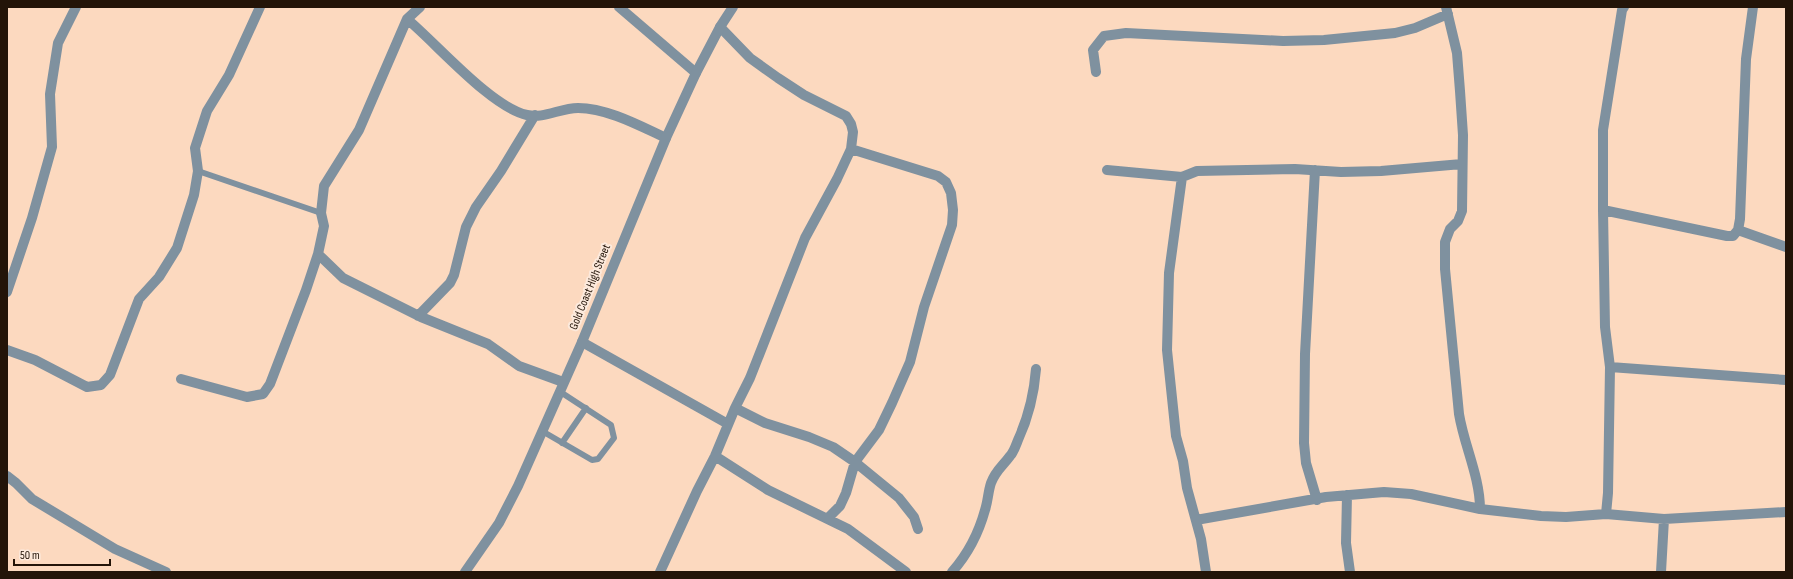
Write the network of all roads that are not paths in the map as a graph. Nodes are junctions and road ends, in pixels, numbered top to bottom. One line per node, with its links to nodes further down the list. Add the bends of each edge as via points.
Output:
1 (76, 7): 26 (street, via 58,44 50,94 52,147)
2 (260, 7): 19 (street, via 229,75 207,111 195,148)
3 (420, 7): 9 (street)
4 (619, 7): 12 (street)
5 (732, 7): 10 (street, Gold Coast High Street)
6 (1624, 7): 21 (street, via 1603,130)
7 (1753, 7): 23 (street, via 1746,59)
8 (1447, 10): 11 (street, via 1414,28 1395,33 1324,40 1283,41 1126,33 1104,36 1093,50); 16 (street, via 1457,61 1463,135)
9 (407, 19): 13 (street, via 458,67 501,102 514,110); 22 (street, via 359,130 324,186)
10 (720, 27): 12 (street, Gold Coast High Street); 15 (street, via 750,58 804,95 846,116 853,132)
11 (1096, 72)
12 (696, 73): 14 (street, Gold Coast High Street)
13 (535, 116): 14 (street, via 560,109 578,108 622,118); 27 (street, via 476,207 466,227 450,283)
14 (666, 138): 28 (street, Gold Coast High Street)
15 (851, 149): 36 (street, via 805,238 750,378); 41 (street, via 938,176 946,182 951,193 953,210 946,248 910,362 879,430)
16 (1462, 164): 18 (street, via 1381,171); 45 (street, via 1462,211 1445,242 1445,269 1460,419 1476,481)
17 (1107, 170): 20 (street)
18 (1314, 170): 20 (street, via 1197,171); 44 (street, via 1305,354 1304,443 1306,463)
19 (198, 171): 22 (lane); 29 (street, via 194,195 177,248 159,277 139,299 110,375 101,385 87,387 35,360)
20 (1182, 177): 50 (street, via 1169,273 1167,350 1176,436)
21 (1602, 210): 23 (street, via 1727,236 1733,236); 30 (street, via 1605,327)
22 (321, 213): 25 (street, via 324,226)
23 (1738, 230): 24 (street)
24 (1786, 247)
25 (318, 254): 27 (street, via 343,278); 32 (street, via 270,384 263,394 247,397)
26 (7, 292)
27 (418, 316): 34 (street, via 488,344 519,366)
28 (582, 342): 34 (street, Gold Coast High Street); 37 (street)
29 (7, 350)
30 (1610, 367): 33 (street); 47 (street)
31 (1036, 369): 56 (street, via 1033,398 1026,423 1011,456 1002,463 996,473 977,530 961,562)
32 (181, 379)
33 (1786, 380)
34 (561, 386): 35 (lane); 38 (street, Gold Coast High Street)
35 (586, 408): 39 (lane); 39 (lane, via 611,424 614,438 598,459 592,460)
36 (735, 408): 37 (street); 41 (street, via 765,423 833,447)
37 (728, 424): 40 (street)
38 (542, 431): 39 (lane); 53 (street, Gold Coast High Street, via 499,523)
39 (562, 443)
40 (715, 456): 48 (street, via 768,490); 54 (street)
41 (855, 462): 48 (street, via 840,506); 51 (street, via 900,498 914,517)
42 (7, 476): 52 (street, via 32,499 115,549)
43 (1347, 495): 44 (street); 45 (street, via 1402,492); 58 (street, via 1346,543)
44 (1317, 500): 50 (street)
45 (1480, 509): 47 (street, via 1566,517)
46 (1786, 512): 49 (street)
47 (1606, 514): 49 (street)
48 (828, 518): 55 (street, via 848,529)
49 (1664, 519): 59 (street)
50 (1196, 520): 57 (street)
51 (918, 529)
52 (166, 572)
53 (465, 572)
54 (660, 572)
55 (906, 572)
56 (952, 572)
57 (1206, 572)
58 (1350, 572)
59 (1662, 572)

